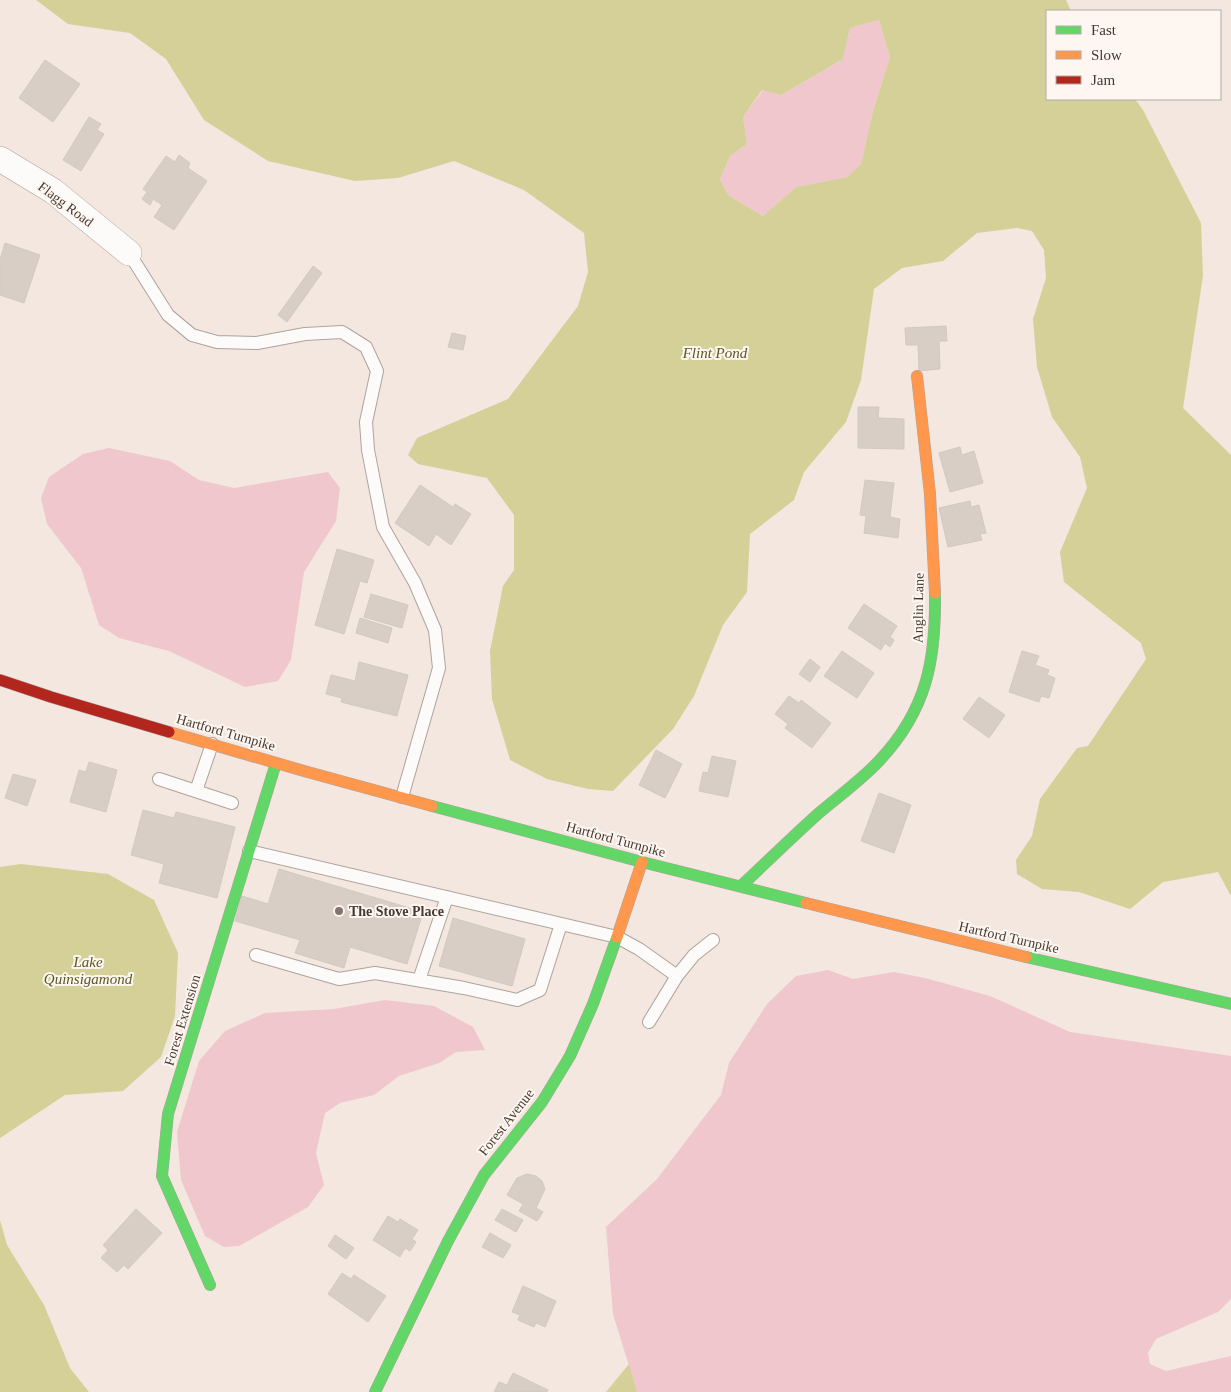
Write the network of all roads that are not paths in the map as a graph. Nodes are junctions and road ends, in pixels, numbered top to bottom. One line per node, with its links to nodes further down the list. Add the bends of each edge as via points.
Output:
1 (0, 159): 2 (street, Flagg Road, via 53,191)
2 (130, 253): 9 (lane, via 168,315 192,335 217,342 257,343 305,334 342,332 366,347 377,371 366,422 368,450 383,527 415,583 434,630 439,668)
3 (917, 376): 13 (street, Anglin Lane, via 930,497 935,598 935,633 925,685 896,741 872,768)
4 (0, 680): 5 (street, Hartford Turnpike)
5 (212, 744): 6 (street, Hartford Turnpike); 8 (lane)
6 (276, 762): 9 (street, Hartford Turnpike); 11 (street, Forest Extension)
7 (159, 779): 8 (lane)
8 (196, 791): 10 (lane)
9 (402, 797): 12 (street, Hartford Turnpike)
10 (232, 803)
11 (249, 851): 14 (lane); 23 (street, Forest Extension, via 168,1114 162,1176)
12 (642, 862): 13 (street, Hartford Turnpike); 16 (street, Forest Avenue)
13 (741, 886): 21 (street, Hartford Turnpike, via 983,947)
14 (447, 897): 15 (lane); 20 (lane)
15 (560, 924): 16 (lane); 20 (lane, via 540,990 517,1000)
16 (617, 937): 19 (lane); 24 (street, Forest Avenue, via 589,1013 556,1081 484,1175 448,1241)
17 (713, 940): 19 (lane, via 694,955)
18 (256, 955): 20 (lane, via 339,979 375,973)
19 (677, 976): 22 (lane)
20 (419, 980)
21 (1231, 1004)
22 (649, 1022)
23 (210, 1285)
24 (375, 1392)

